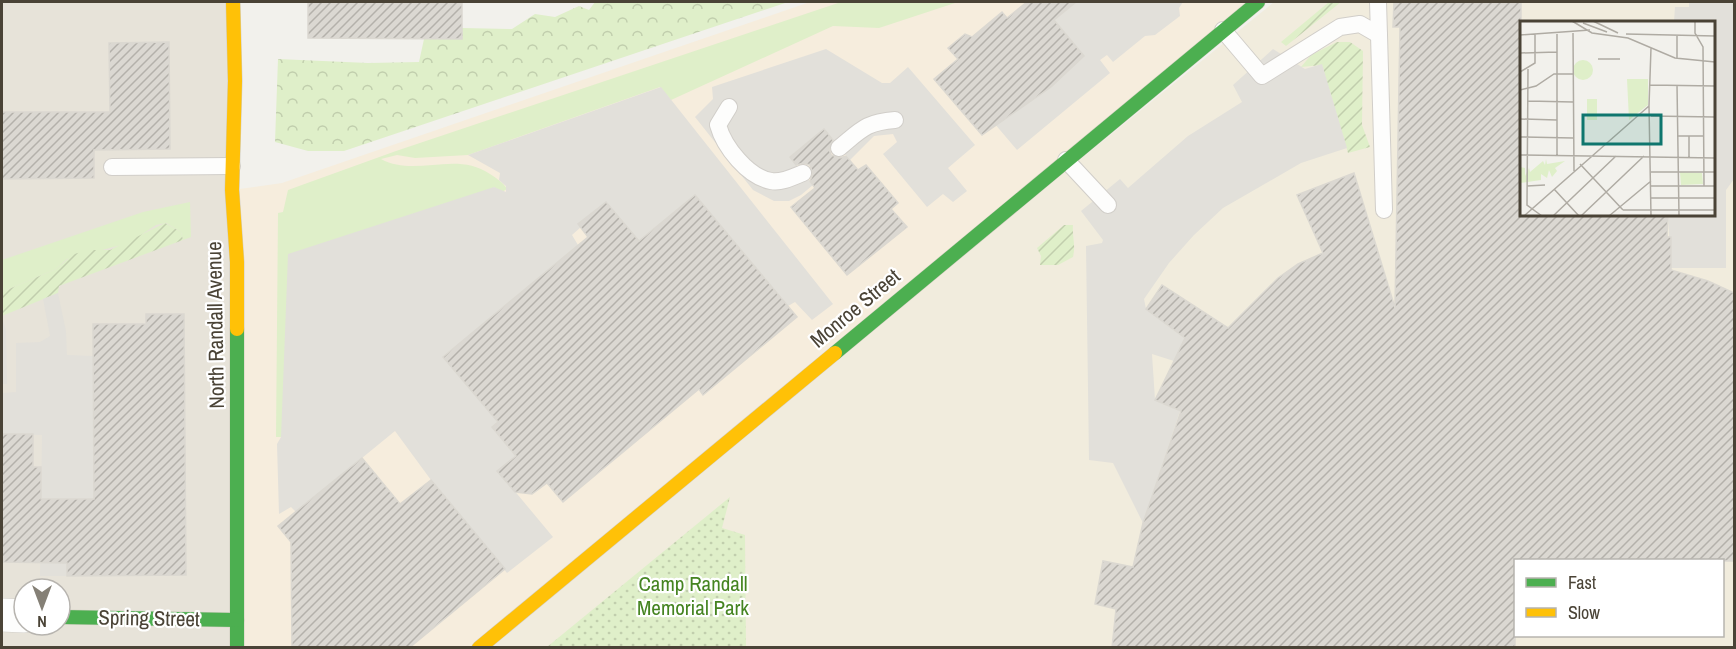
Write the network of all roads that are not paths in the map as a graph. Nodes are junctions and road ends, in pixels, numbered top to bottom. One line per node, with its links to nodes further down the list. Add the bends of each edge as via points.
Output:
1 (233, 2): 12 (main road, North Randall Avenue)
2 (1257, 2): 5 (main road, Monroe Street)
3 (1274, 2): 5 (main road)
4 (1378, 2): 7 (lane)
5 (1240, 16): 6 (main road, Monroe Street)
6 (1223, 30): 7 (lane, via 1262,76 1340,27 1360,24); 11 (main road, Monroe Street)
7 (1379, 34): 16 (lane)
8 (729, 106): 14 (lane, via 718,125 722,138 749,169 771,182)
9 (895, 120): 10 (lane, via 863,126)
10 (839, 148)
11 (1066, 160): 15 (lane); 20 (main road, Monroe Street)
12 (232, 165): 13 (lane); 18 (main road, North Randall Avenue, via 237,262)
13 (112, 167)
14 (803, 173)
15 (1108, 205)
16 (1384, 210)
17 (72, 617): 18 (main road, Spring Street)
18 (237, 620): 19 (main road, North Randall Avenue)
19 (237, 648)
20 (479, 648)

